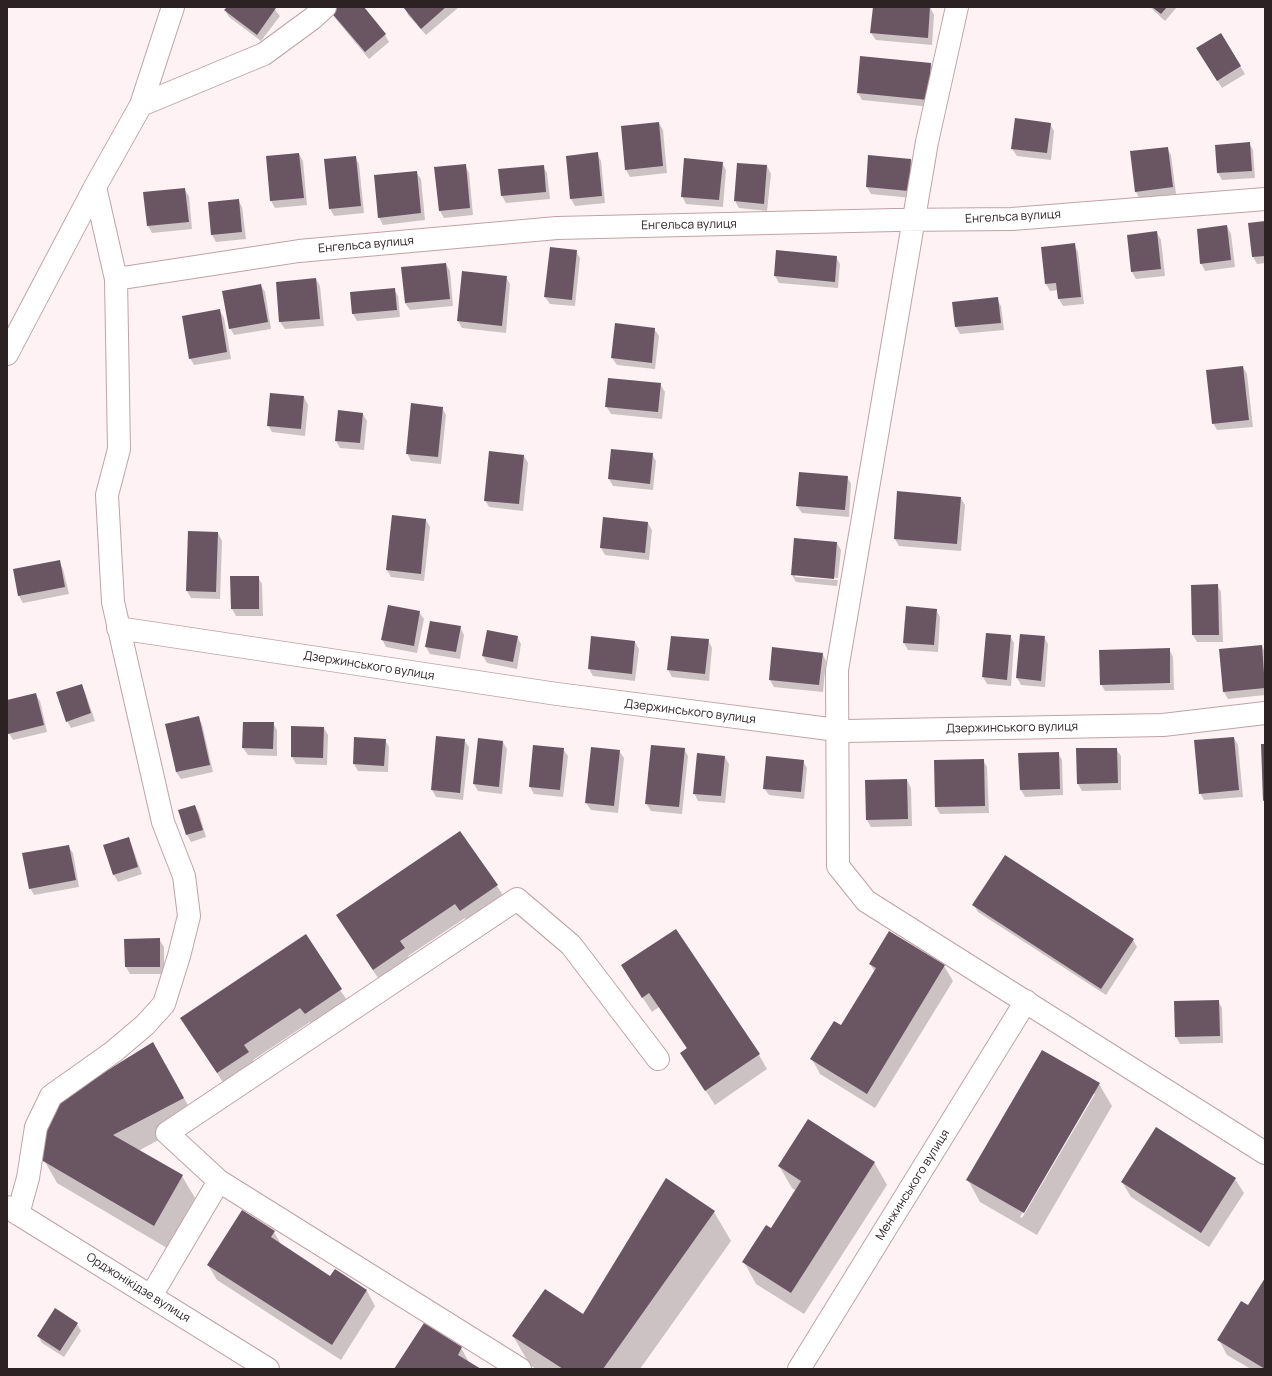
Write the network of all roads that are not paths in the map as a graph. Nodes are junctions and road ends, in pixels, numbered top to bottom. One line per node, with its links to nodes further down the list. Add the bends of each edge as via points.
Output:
1 (173, 7): 4 (street)
2 (325, 7): 4 (street, via 264,54)
3 (957, 7): 7 (street, via 927,142)
4 (141, 105): 5 (street)
5 (95, 188): 8 (street); 9 (street)
6 (1265, 199): 7 (street, Енгельса вулиця, via 1012,218)
7 (914, 220): 8 (street, Енгельса вулиця, via 557,228 299,252); 12 (street, via 837,670)
8 (116, 279): 10 (street, via 119,449 107,495 113,602)
9 (7, 354)
10 (118, 628): 12 (street, Дзержинського вулиця, via 557,694); 17 (street, via 163,822 184,876 189,916 164,1004 145,1025 113,1052 51,1096 36,1127 28,1178)
11 (1265, 713): 12 (street, Дзержинського вулиця, via 1163,724)
12 (838, 731): 13 (street, via 838,866 866,900)
13 (1026, 1002): 15 (street); 21 (street, Менжинського вулиця)
14 (658, 1059): 16 (street, via 571,945 517,899 167,1133)
15 (1265, 1153)
16 (220, 1181): 18 (street); 20 (street)
17 (12, 1211): 18 (street, Орджонікідзе вулиця)
18 (151, 1296): 19 (street, Орджонікідзе вулиця)
19 (268, 1369)
20 (520, 1369)
21 (799, 1369)

